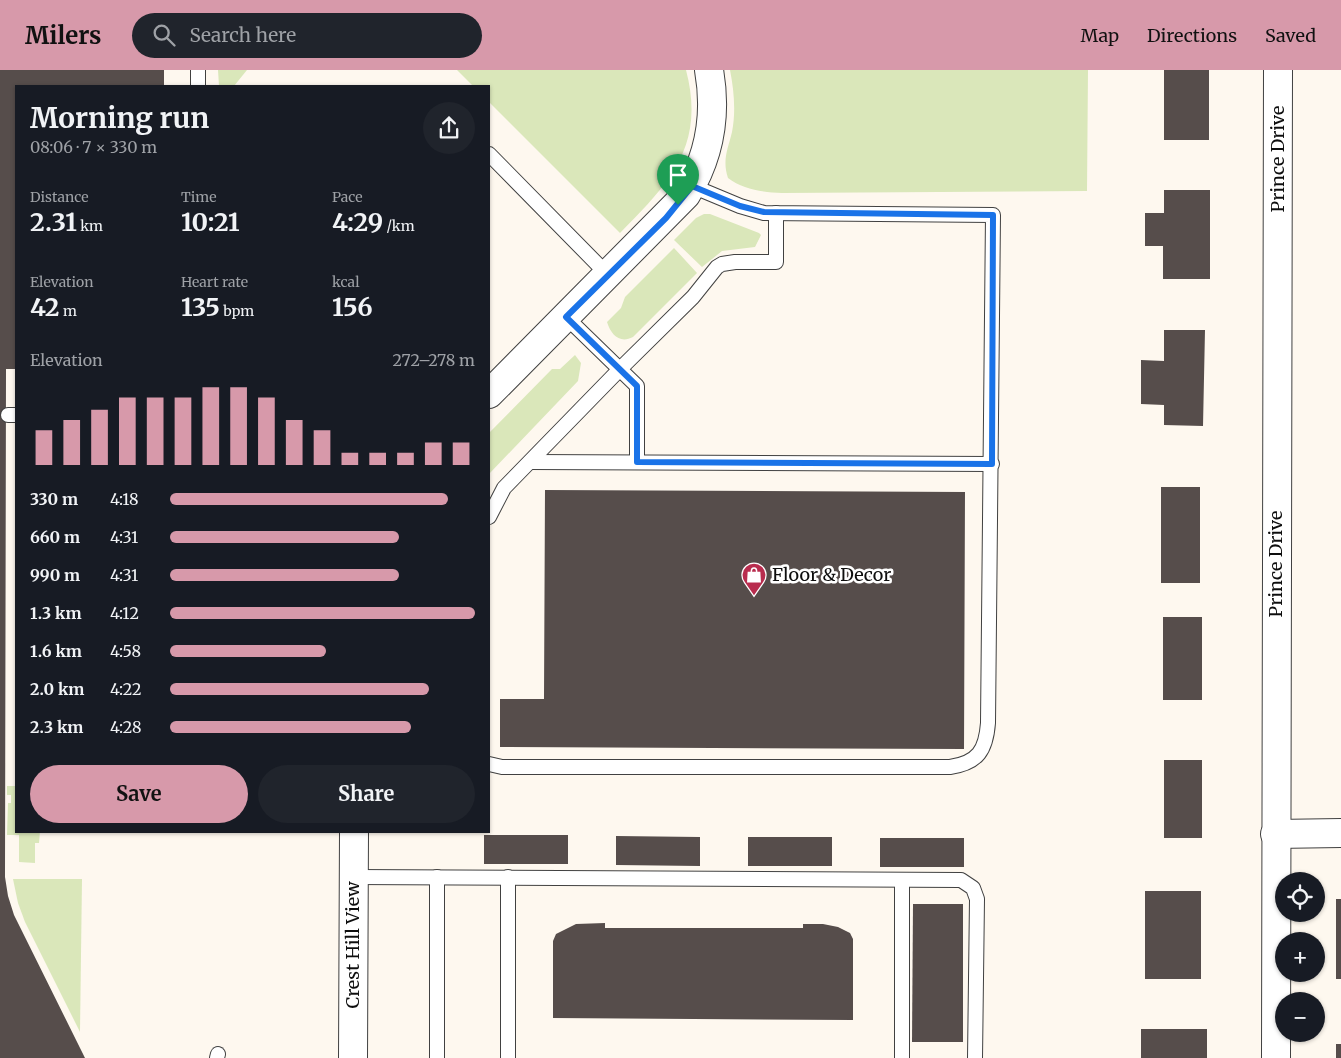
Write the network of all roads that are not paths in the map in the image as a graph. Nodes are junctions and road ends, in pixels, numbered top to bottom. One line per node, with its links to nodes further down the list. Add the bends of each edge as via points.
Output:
1 (198, 70): 4 (lane)
2 (709, 70): 6 (street, via 712,127 705,157)
3 (1278, 70): 19 (street, Prince Drive)
4 (198, 85)
5 (490, 155): 8 (lane)
6 (692, 186): 7 (lane, via 740,206); 8 (street, via 666,218)
7 (776, 213): 10 (lane, via 776,262 735,262 717,267 693,297); 14 (lane, via 993,215)
8 (608, 275): 9 (street)
9 (566, 317): 10 (lane); 11 (street)
10 (620, 369): 12 (lane); 13 (lane, via 638,390)
11 (490, 393)
12 (530, 462): 13 (lane); 15 (lane, via 504,488)
13 (637, 462): 14 (lane)
14 (992, 464): 16 (lane, via 988,723 981,752 969,763 926,768 502,767)
15 (490, 515)
16 (490, 764)
17 (354, 833): 20 (street, Crest Hill View)
18 (1341, 833): 19 (street)
19 (1275, 834): 29 (street, Prince Drive)
20 (353, 877): 21 (lane); 24 (street, Crest Hill View)
21 (437, 877): 22 (lane); 25 (lane)
22 (508, 877): 23 (lane); 26 (lane)
23 (902, 880): 27 (lane); 28 (lane, via 961,880 968,883 976,894)
24 (353, 1058)
25 (437, 1058)
26 (508, 1058)
27 (902, 1058)
28 (975, 1058)
29 (1276, 1058)

